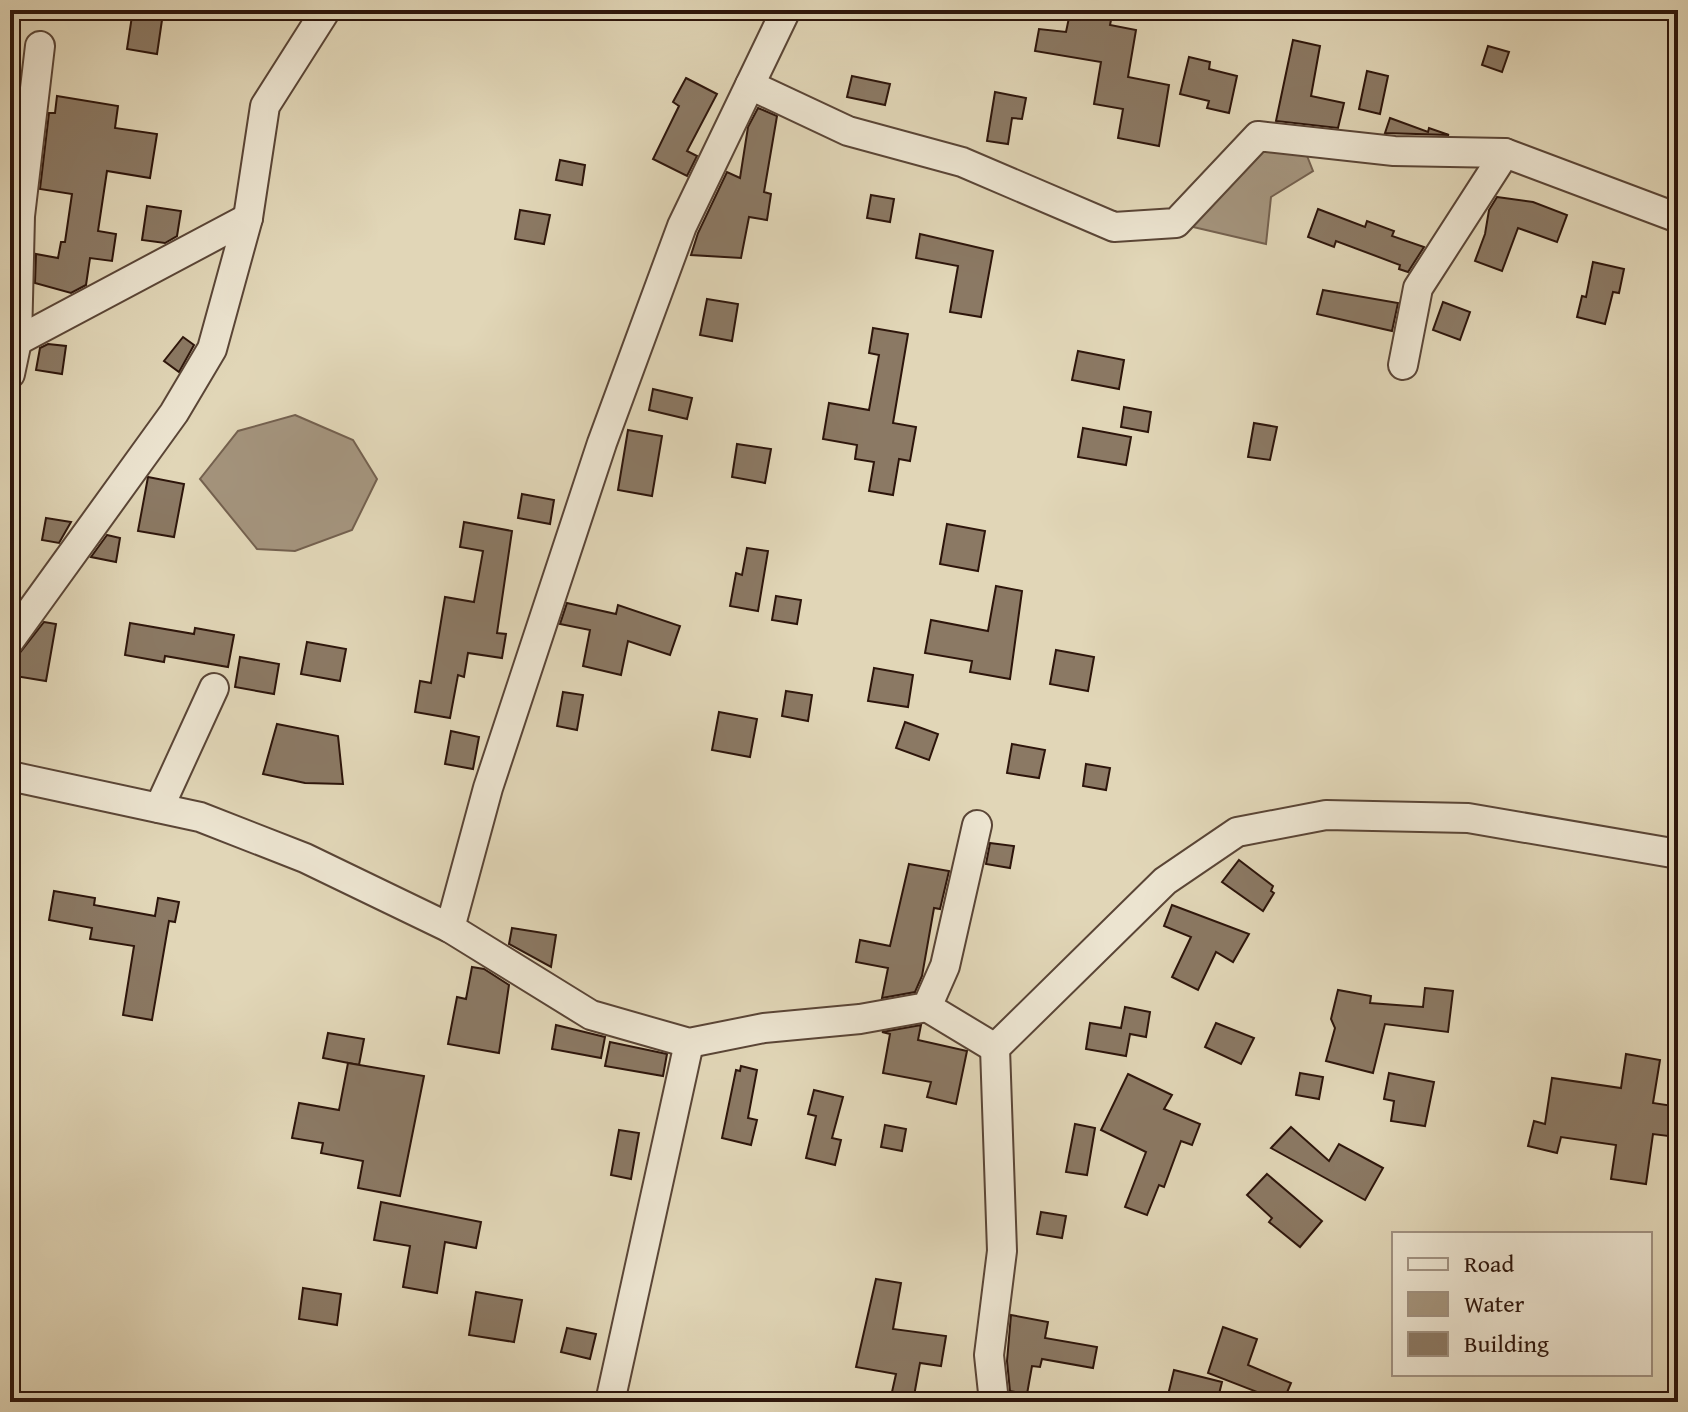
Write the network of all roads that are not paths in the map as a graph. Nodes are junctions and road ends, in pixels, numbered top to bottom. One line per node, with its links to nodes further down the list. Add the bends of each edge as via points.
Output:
1 (326, 10): 7 (street, via 265,106)
2 (786, 10): 4 (street)
3 (40, 46): 6 (street)
4 (750, 85): 5 (street, via 848,131 962,162 1114,227 1176,223 1258,136 1394,151); 18 (street, via 682,226 602,443 488,788)
5 (1505, 153): 8 (street); 10 (street, via 1418,288)
6 (15, 215): 9 (street)
7 (248, 218): 9 (street); 12 (street, via 212,349 174,413)
8 (1678, 218)
9 (13, 341): 11 (street)
10 (1403, 365)
11 (10, 374)
12 (10, 640)
13 (214, 688): 15 (street)
14 (10, 776): 15 (street)
15 (159, 808): 18 (street, via 200,817 305,858)
16 (977, 825): 19 (street, via 945,966)
17 (1678, 854): 21 (street, via 1468,818 1326,815 1237,832 1165,881)
18 (450, 928): 20 (street, via 591,1015)
19 (927, 1007): 20 (street); 21 (street)
20 (689, 1043): 22 (street)
21 (995, 1048): 23 (street, via 1002,1251 989,1355)
22 (610, 1402)
23 (994, 1402)

